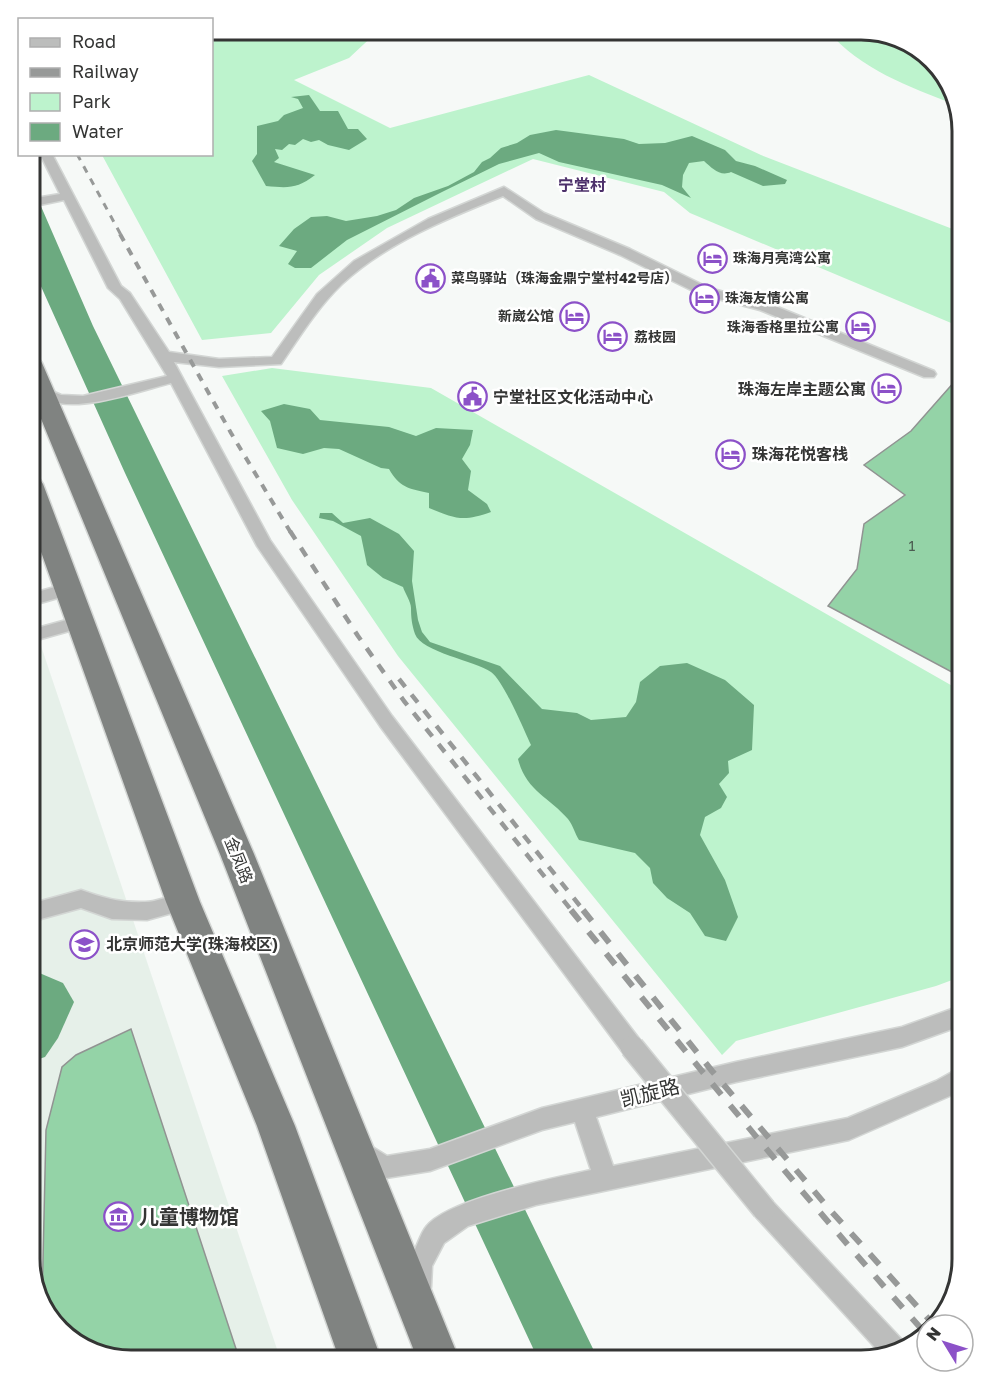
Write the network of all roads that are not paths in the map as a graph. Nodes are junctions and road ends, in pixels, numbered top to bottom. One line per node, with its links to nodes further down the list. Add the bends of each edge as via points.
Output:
1 (47, 156): 2 (street)
2 (67, 196): 3 (street); 4 (street, via 115,288)
3 (41, 201)
4 (164, 356): 5 (street, via 219,363 276,361 322,296 357,265 444,215 504,191 540,216 704,291 765,307); 6 (street)
5 (929, 374)
6 (175, 378): 8 (street); 23 (street, bridge, via 263,542 386,721 632,1047 764,1209)
7 (42, 391): 8 (street, via 58,399); 9 (highway, 金凤路)
8 (83, 400): 9 (street)
9 (57, 425): 20 (highway, 金凤路, via 237,854)
10 (41, 514): 11 (highway)
11 (69, 589): 12 (street); 13 (highway)
12 (41, 597)
13 (81, 622): 14 (street); 15 (highway)
14 (41, 633)
15 (183, 902): 16 (street, via 147,911 112,910 81,899); 24 (highway, via 276,1126)
16 (41, 910)
17 (952, 1019): 19 (street, 凯旋路, via 902,1037)
18 (952, 1083): 21 (street, via 849,1129)
19 (582, 1110): 20 (street, 凯旋路, via 497,1134 430,1160 386,1167 369,1159); 21 (street)
20 (348, 1138): 22 (highway, 金凤路)
21 (605, 1178): 22 (street, via 462,1216 435,1234 420,1265)
22 (417, 1310): 25 (highway, 金凤路)
23 (890, 1346)
24 (357, 1350)
25 (434, 1350)

